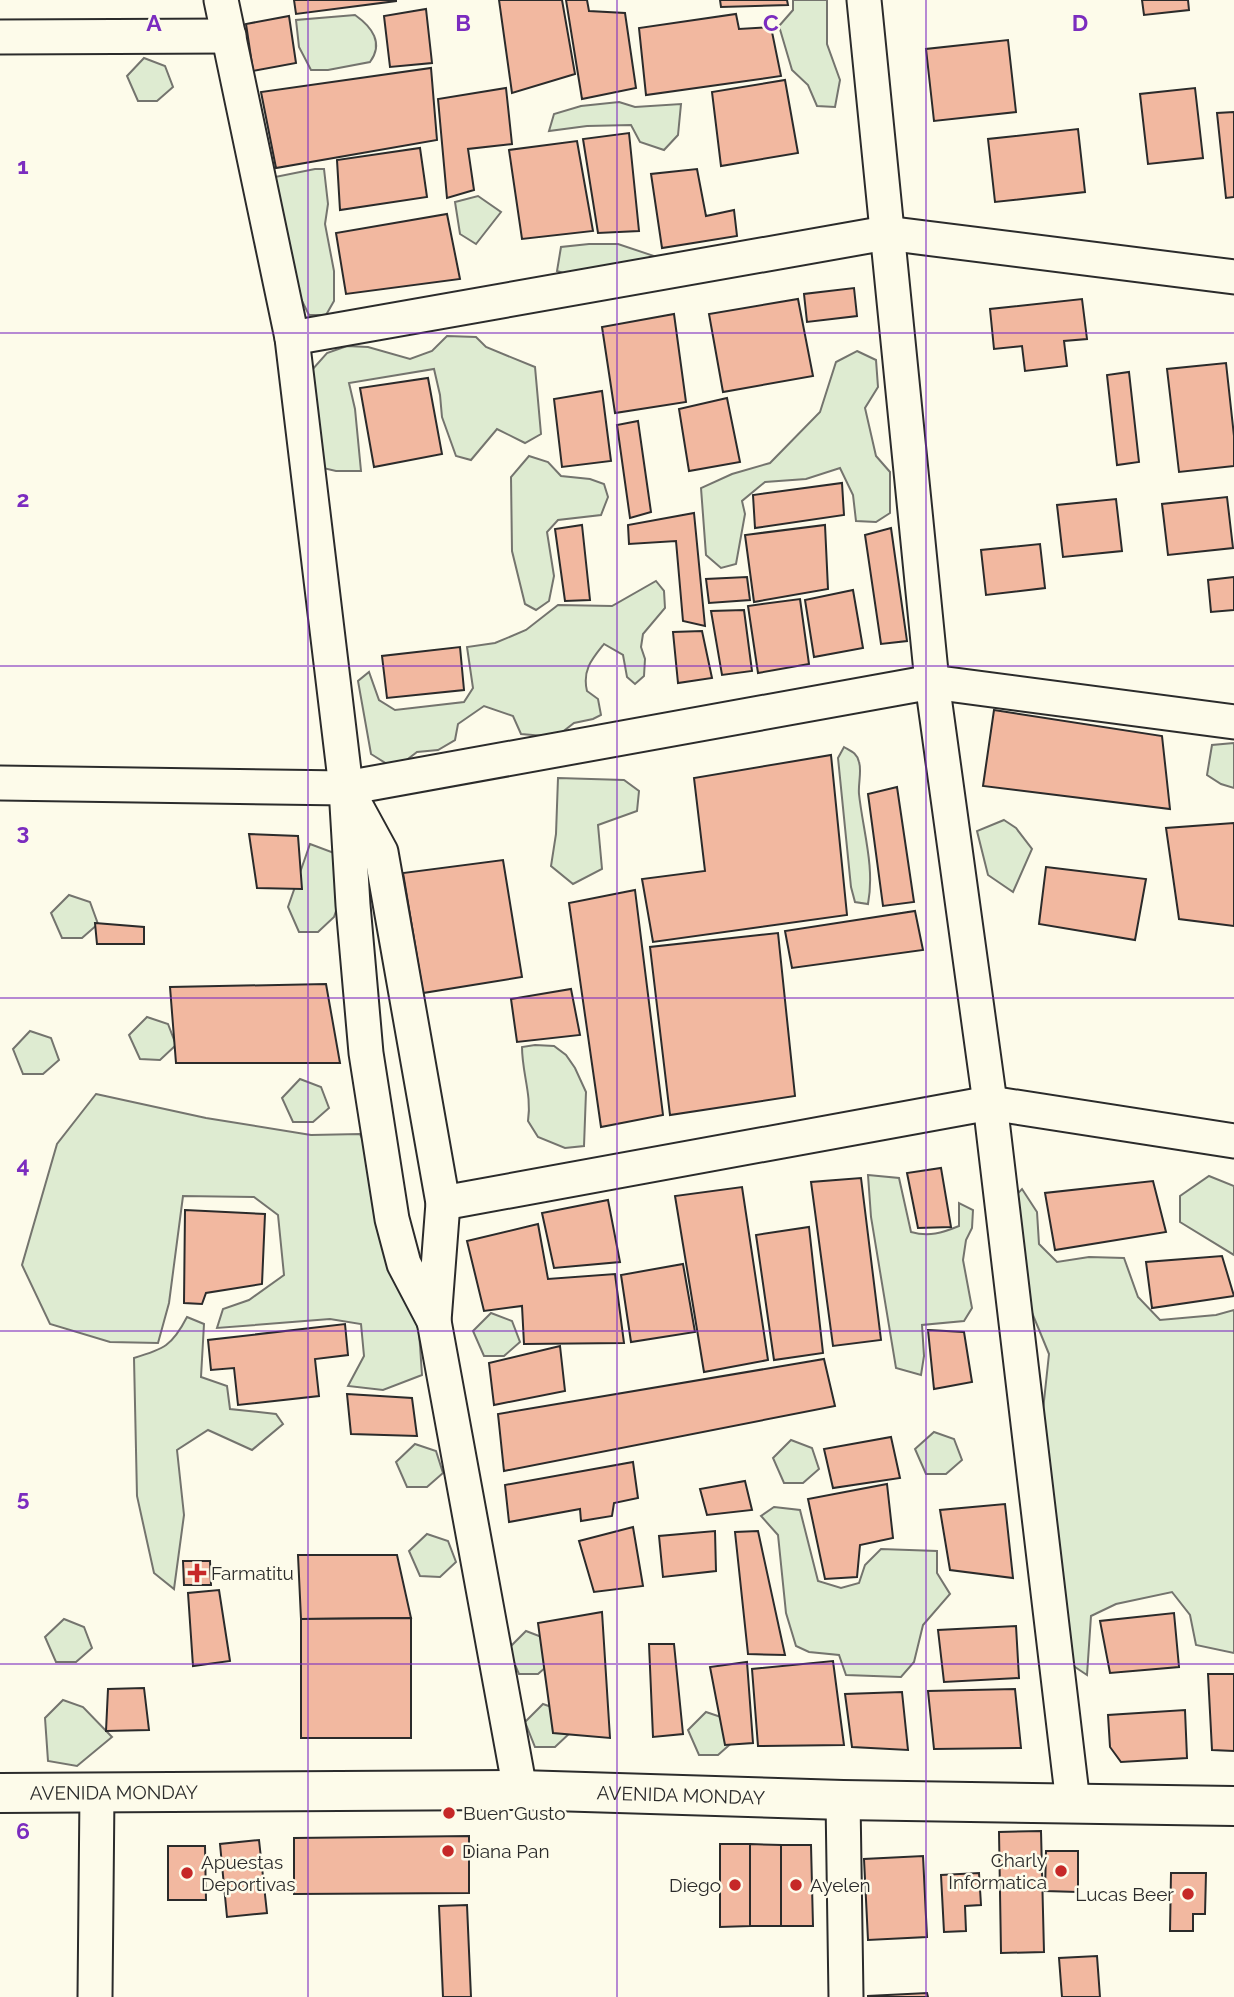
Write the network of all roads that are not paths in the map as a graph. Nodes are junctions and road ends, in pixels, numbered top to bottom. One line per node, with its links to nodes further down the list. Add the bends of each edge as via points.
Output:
1 (221, 0): 3 (street)
2 (864, 0): 5 (street)
3 (229, 36): 4 (street); 7 (street)
4 (0, 37)
5 (886, 233): 6 (street); 7 (street); 8 (street)
6 (1234, 277)
7 (292, 338): 11 (street)
8 (932, 682): 9 (street); 11 (street); 12 (street)
9 (1234, 722)
10 (0, 783): 11 (street)
11 (346, 788): 14 (street, via 381,852); 15 (street, via 366,1053 384,1168 404,1264)
12 (990, 1103): 13 (street); 14 (street); 20 (street)
13 (1234, 1141)
14 (443, 1203): 15 (street)
15 (434, 1321): 16 (street)
16 (520, 1790): 18 (main road, AVENIDA MONDAY); 19 (main road, AVENIDA MONDAY)
17 (0, 1793): 18 (main road, AVENIDA MONDAY)
18 (97, 1793): 22 (street)
19 (843, 1800): 20 (main road, AVENIDA MONDAY); 23 (street)
20 (1073, 1803): 21 (main road, AVENIDA MONDAY)
21 (1234, 1806)
22 (95, 1997)
23 (846, 1997)

